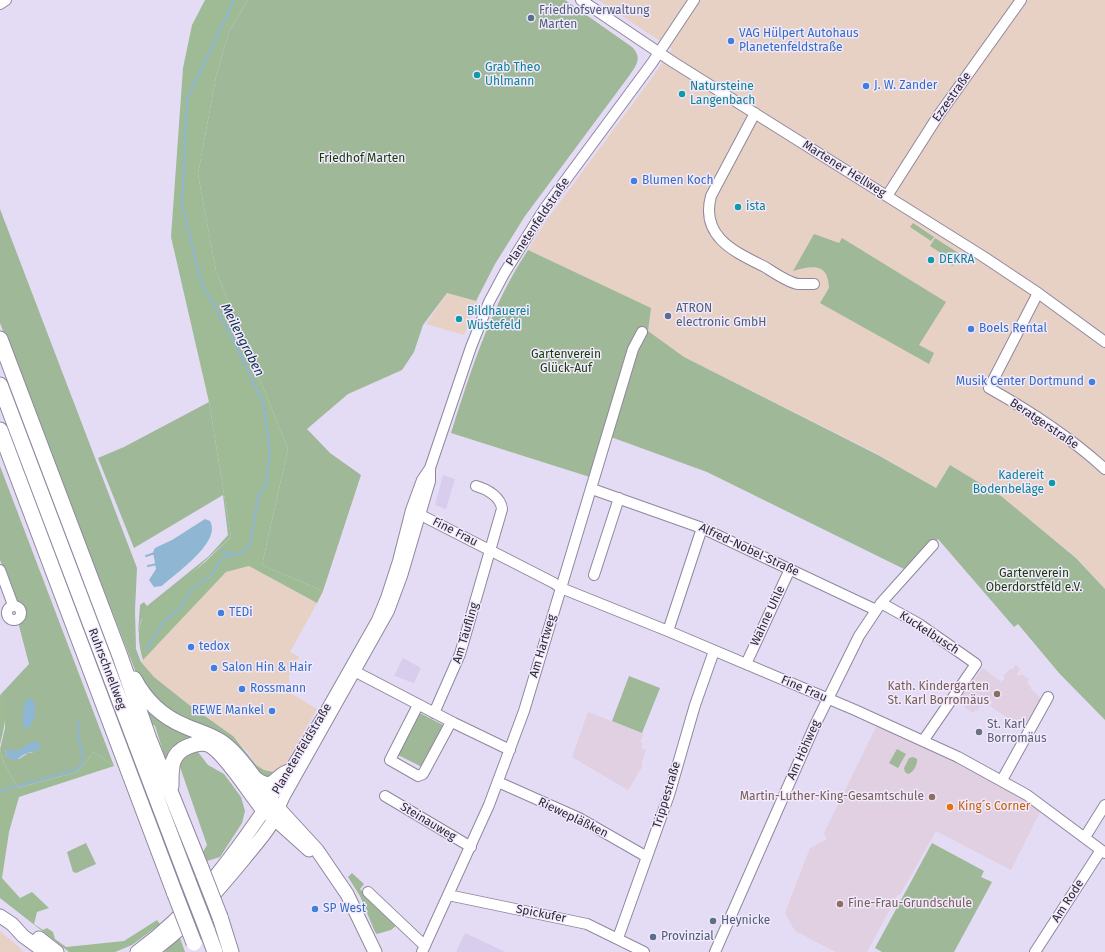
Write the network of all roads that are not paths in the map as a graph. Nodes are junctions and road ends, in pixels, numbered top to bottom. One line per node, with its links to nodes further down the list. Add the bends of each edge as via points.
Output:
1 (6, 0): 5 (street)
2 (581, 0): 6 (street, Martener Hellweg)
3 (694, 0): 6 (street, Planetenfeldstraße)
4 (1021, 0): 8 (street, Ezzestraße, via 942,111)
5 (0, 4)
6 (659, 52): 7 (street, Martener Hellweg); 20 (street, Planetenfeldstraße, via 545,208 489,302 472,343 430,468 430,481)
7 (755, 113): 8 (street, Martener Hellweg); 9 (street, via 710,196 708,211 711,226 720,240 736,253 797,284)
8 (887, 196): 10 (street, Martener Hellweg)
9 (814, 284)
10 (1038, 293): 13 (street, Martener Hellweg); 16 (street, Beratgerstraße, via 988,388 1025,408)
11 (642, 332): 18 (street, Am Hartweg, via 633,349)
12 (0, 339): 32 (highway)
13 (1105, 342)
14 (0, 386): 69 (highway, Ruhrschnellweg, bridge)
15 (0, 430): 62 (highway, Ruhrschnellweg, bridge)
16 (1105, 469)
17 (476, 486): 23 (street, Fine Frau, via 487,490 501,506)
18 (592, 489): 19 (street, Alfred-Nobel-Straße); 27 (street, Am Hartweg)
19 (619, 498): 21 (street, Alfred-Nobel-Straße); 26 (street)
20 (415, 512): 23 (street, Fine Frau); 34 (street, Planetenfeldstraße, via 394,599); 42 (street, Planetenfeldstraße, via 377,620)
21 (702, 528): 24 (street, Alfred-Nobel-Straße); 30 (street)
22 (933, 545): 29 (street, Am Höhweg)
23 (490, 550): 27 (street, Fine Frau); 38 (street, Am Täufling, via 460,654)
24 (790, 569): 29 (street, Alfred-Nobel-Straße); 33 (street, Wahne Uhle)
25 (0, 570): 28 (street)
26 (594, 575)
27 (561, 588): 30 (street, Fine Frau); 41 (street, Am Hartweg)
28 (13, 605)
29 (878, 606): 35 (street, Am Höhweg, via 859,636); 40 (street, Kuckelbusch, via 919,624 976,664)
30 (668, 631): 31 (street, Fine Frau)
31 (714, 651): 33 (street, Fine Frau); 55 (street, Trippestraße)
32 (120, 656): 43 (highway, via 140,689 159,710 176,722 224,744); 47 (highway, via 149,739)
33 (746, 664): 35 (street, Fine Frau)
34 (356, 672): 37 (street); 49 (street, Planetenfeldstraße, via 285,796)
35 (828, 699): 40 (street, Fine Frau); 73 (street, Am Höhweg)
36 (1048, 704): 44 (street)
37 (418, 705): 38 (street); 39 (street, via 390,760 418,776 424,774)
38 (434, 713): 39 (street)
39 (451, 722): 41 (street)
40 (923, 740): 44 (street, Fine Frau)
41 (510, 750): 45 (street, Am Hartweg)
42 (289, 772): 43 (highway, via 270,784 262,784); 49 (street, Planetenfeldstraße)
43 (250, 775): 49 (highway)
44 (1002, 780): 51 (street, Fine Frau)
45 (498, 782): 53 (street, Am Hartweg); 55 (street, Riewepläßken, via 579,818)
46 (385, 796): 53 (street, Steinauweg)
47 (174, 799): 49 (highway, via 171,772 177,754 190,746 204,744 216,748); 70 (highway, bridge)
48 (1105, 805): 51 (street)
49 (272, 810): 50 (main road); 52 (main road, Planetenfeldstraße); 56 (main road, via 317,850); 67 (main road, Planetenfeldstraße, via 190,907)
50 (292, 836): 52 (main road, via 277,833); 56 (main road)
51 (1085, 837): 54 (street, Fine Frau)
52 (257, 842): 68 (main road, Planetenfeldstraße, via 192,919)
53 (471, 847): 58 (street, Am Hartweg)
54 (1103, 852): 74 (street, Am Rode)
55 (647, 857): 61 (street, Trippestraße)
56 (326, 864): 71 (main road, via 347,894)
57 (368, 892): 64 (street)
58 (448, 895): 61 (street, Spickufer, via 587,924); 64 (street, Am Hartweg)
59 (0, 916): 60 (main road)
60 (12, 924): 65 (main road, via 22,936); 66 (main road, via 25,928)
61 (618, 938): 63 (street, Spickufer)
62 (196, 947)
63 (629, 948): 72 (street, Spickufer)
64 (424, 949)
65 (45, 952)
66 (57, 952)
67 (137, 952)
68 (151, 952)
69 (215, 952)
70 (231, 952)
71 (375, 952)
72 (644, 952)
73 (715, 952)
74 (1035, 952)

